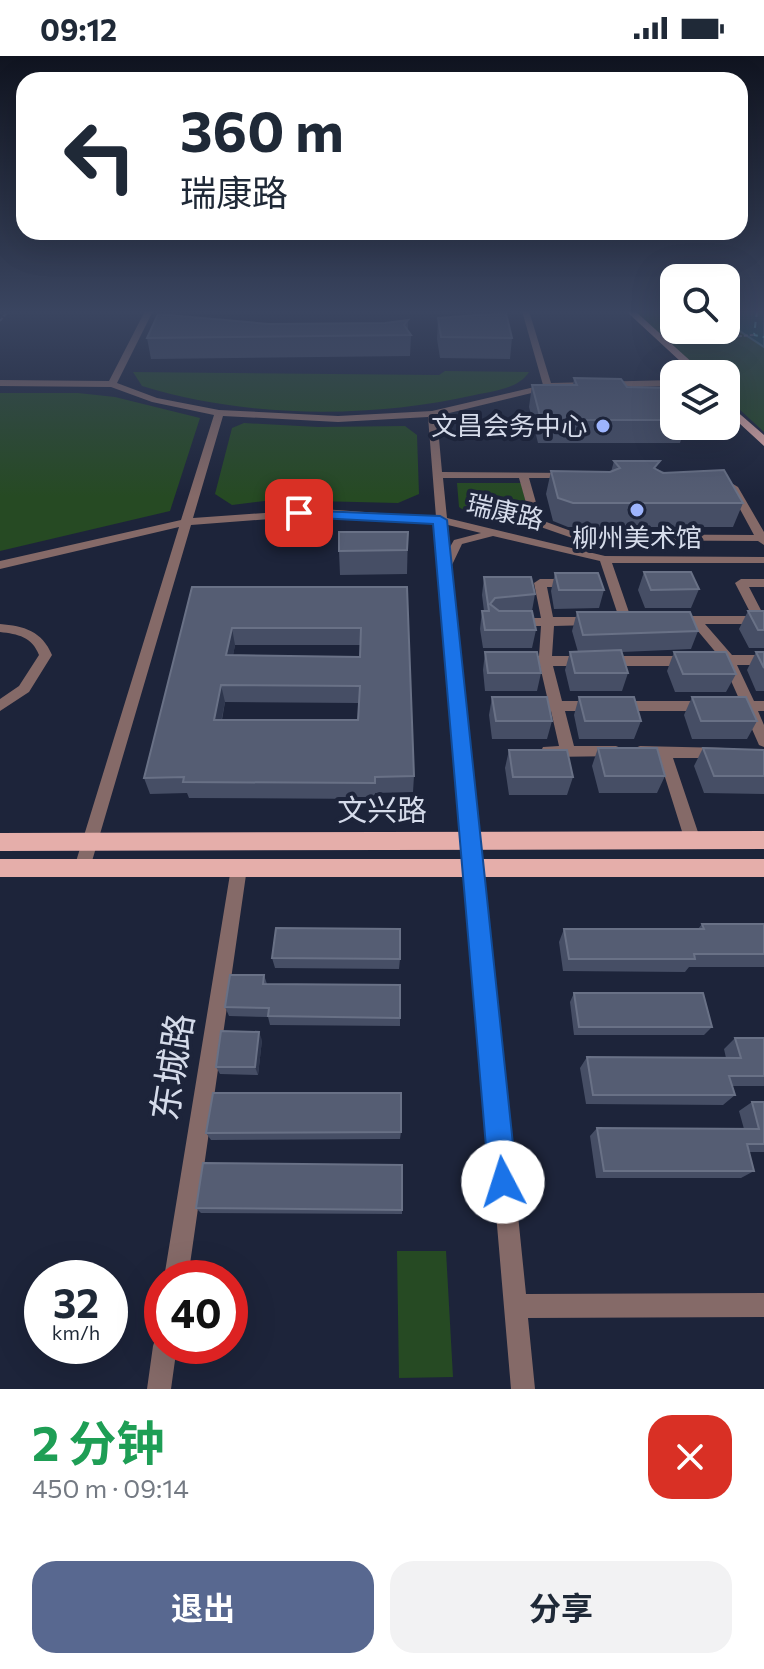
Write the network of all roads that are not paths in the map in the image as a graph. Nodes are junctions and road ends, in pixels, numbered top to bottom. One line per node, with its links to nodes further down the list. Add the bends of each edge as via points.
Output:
1 (117, 373): 5 (street)
2 (544, 373): 6 (street)
3 (0, 383): 5 (street)
4 (660, 383): 6 (street)
5 (112, 384): 8 (street, via 155,400)
6 (548, 386): 9 (street)
7 (740, 410): 11 (main road)
8 (219, 413): 9 (street, via 338,419); 18 (street)
9 (432, 414): 13 (street)
10 (740, 419): 12 (main road)
11 (764, 432)
12 (764, 442)
13 (436, 475): 14 (street); 17 (street)
14 (523, 475): 15 (street); 20 (street, via 536,522 578,537)
15 (579, 478)
16 (723, 481): 20 (street, via 733,486)
17 (440, 520): 18 (street, 瑞康路, via 322,512); 19 (street, 瑞康路); 24 (street)
18 (187, 522): 23 (street, 瑞康路); 52 (street)
19 (527, 539): 21 (street, 瑞康路); 24 (street, via 488,534 464,538 454,546)
20 (763, 540)
21 (605, 559): 22 (street, 瑞康路); 33 (street, via 633,621)
22 (764, 560)
23 (0, 565)
24 (444, 569): 49 (street)
25 (568, 583): 28 (street, via 540,583)
26 (764, 583): 30 (street, via 741,583)
27 (527, 588): 28 (street)
28 (541, 588): 33 (street)
29 (695, 620): 30 (street); 31 (street); 35 (street)
30 (762, 620)
31 (668, 621)
32 (496, 622): 33 (street)
33 (548, 622): 38 (street)
34 (0, 628): 40 (street, via 34,636 46,655 24,689)
35 (729, 660): 36 (street); 38 (street); 42 (street)
36 (764, 660)
37 (499, 661): 38 (street)
38 (545, 661): 41 (street)
39 (515, 705): 41 (street)
40 (0, 706)
41 (556, 706): 42 (street); 45 (street)
42 (756, 706): 43 (street)
43 (764, 741)
44 (526, 751): 45 (street)
45 (568, 751): 46 (street)
46 (664, 752): 47 (street); 50 (street)
47 (750, 753)
48 (764, 840): 50 (main road, 文兴路)
49 (471, 841): 50 (main road, 文兴路); 52 (main road, 文兴路); 53 (street)
50 (693, 841)
51 (0, 842): 52 (main road, 文兴路)
52 (91, 842): 55 (street)
53 (473, 867): 56 (main road, 文兴路); 57 (main road, 文兴路); 60 (street)
54 (0, 868): 55 (main road, 文兴路)
55 (82, 868): 56 (main road, 文兴路)
56 (239, 868): 58 (street, 东城路)
57 (764, 868)
58 (179, 1260)
59 (764, 1305): 60 (street)
60 (515, 1306): 63 (street)
61 (162, 1364): 62 (street)
62 (159, 1389)
63 (523, 1389)

